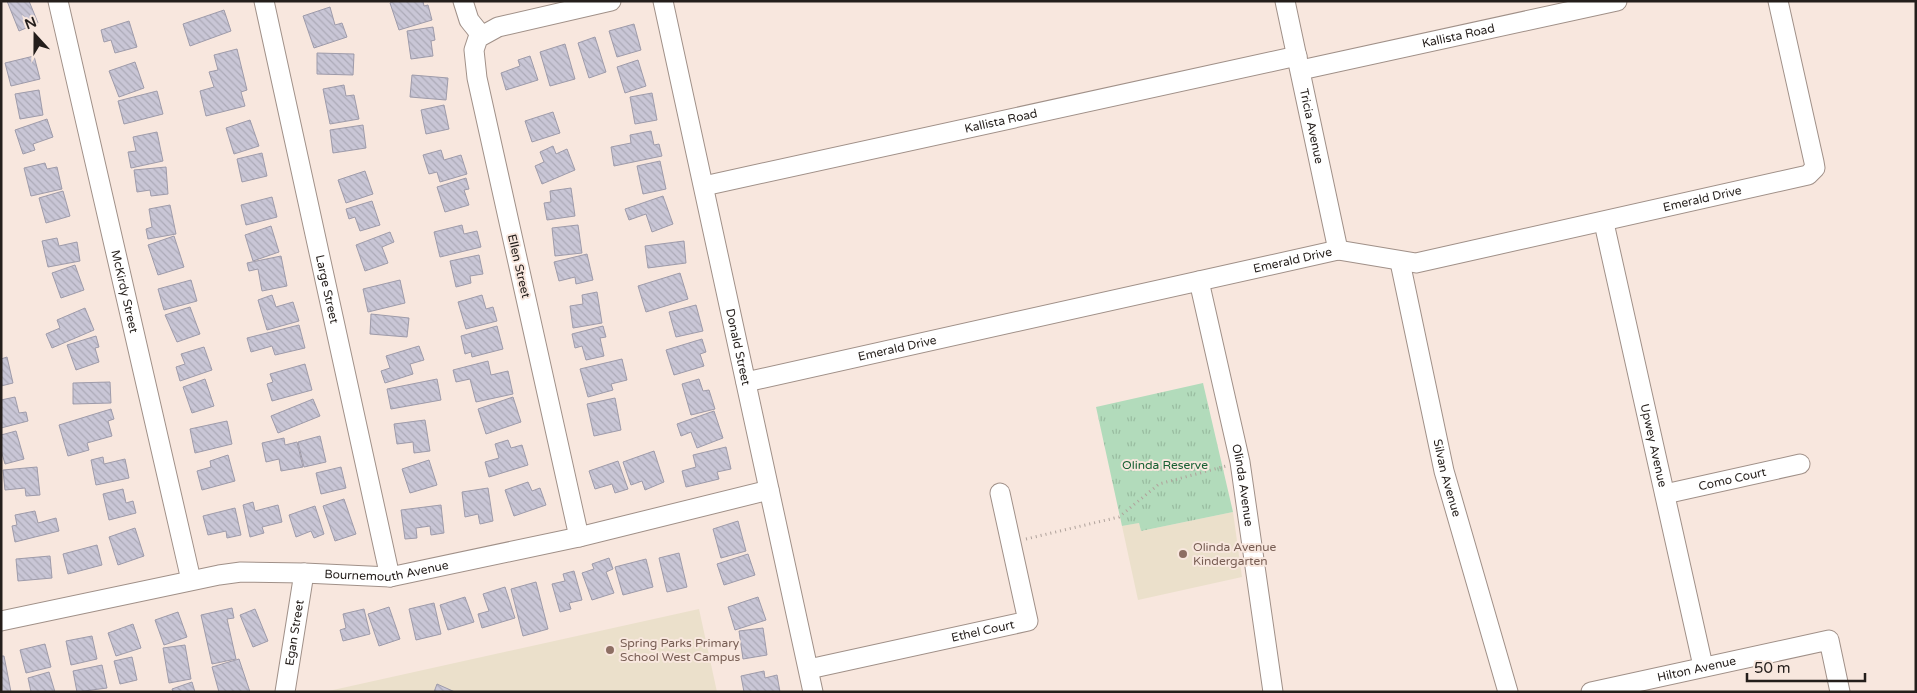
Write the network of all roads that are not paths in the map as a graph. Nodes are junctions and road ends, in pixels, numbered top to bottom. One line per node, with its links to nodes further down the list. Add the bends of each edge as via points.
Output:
1 (58, 1): 24 (street, McKirdy Street)
2 (264, 1): 23 (street, Large Street)
3 (463, 1): 9 (street, via 469,20)
4 (611, 1): 9 (street, via 507,24)
5 (662, 1): 11 (street, Donald Street)
6 (1285, 1): 10 (street, Tricia Avenue)
7 (1617, 1): 10 (street, Kallista Road)
8 (1778, 1): 12 (street, Emerald Drive, via 1814,162 1812,173)
9 (481, 35): 21 (street, Ellen Street, via 474,50 477,78)
10 (1299, 63): 11 (street, Kallista Road); 13 (street, Tricia Avenue)
11 (704, 186): 16 (street, Donald Street)
12 (1604, 223): 14 (street, Emerald Drive, via 1416,263); 20 (street, Upwey Avenue)
13 (1338, 250): 14 (street, Emerald Drive); 15 (street, Emerald Drive)
14 (1400, 262): 31 (street, Silvan Avenue, via 1444,471)
15 (1199, 282): 16 (street, Emerald Drive); 30 (street, Olinda Avenue, via 1240,462)
16 (746, 382): 18 (street, Donald Street)
17 (1800, 464): 20 (street, Como Court)
18 (769, 490): 21 (street, Bournemouth Avenue); 27 (street, Donald Street)
19 (1000, 493): 27 (street, Ethel Court, via 1028,621)
20 (1665, 494): 26 (street, Upwey Avenue)
21 (579, 537): 23 (street, Bournemouth Avenue)
22 (304, 573): 23 (street, Bournemouth Avenue); 24 (street, Bournemouth Avenue, via 241,572); 28 (street, Egan Street)
23 (390, 577)
24 (191, 580): 25 (street, Bournemouth Avenue)
25 (1, 621)
26 (1703, 666): 32 (street, Hilton Avenue); 33 (street, Hilton Avenue, via 1830,640)
27 (809, 669): 29 (street, Donald Street)
28 (285, 692)
29 (814, 692)
30 (1273, 692)
31 (1508, 692)
32 (1591, 692)
33 (1840, 692)

